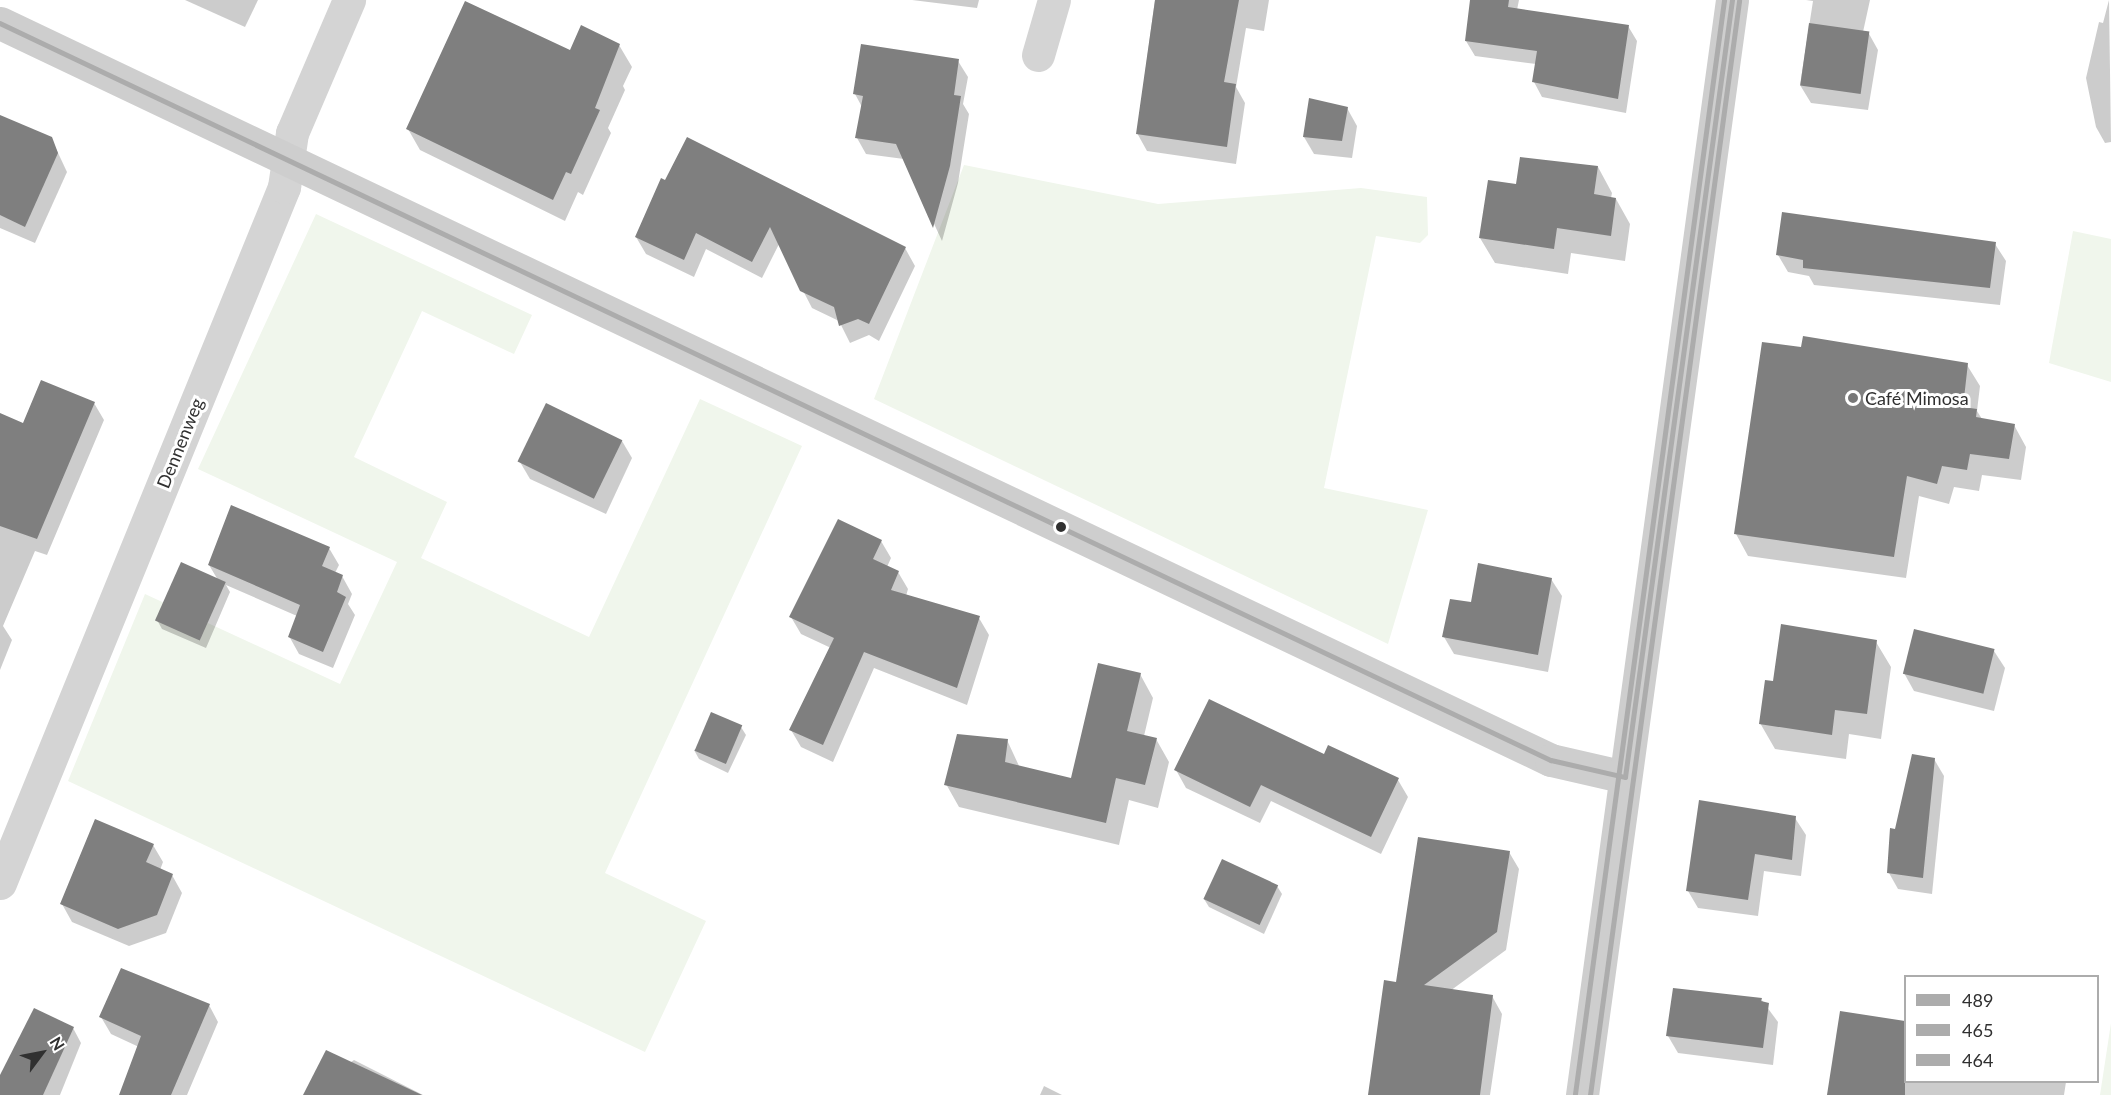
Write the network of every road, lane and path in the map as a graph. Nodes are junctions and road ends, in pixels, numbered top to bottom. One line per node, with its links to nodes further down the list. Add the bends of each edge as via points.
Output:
1 (349, 0): 6 (street, Dennenweg, via 292,133)
2 (1054, 0): 5 (street)
3 (1732, 0): 7 (street)
4 (0, 23): 6 (street)
5 (1038, 56)
6 (288, 160): 7 (street, via 1551,760); 8 (street, Dennenweg, via 284,186)
7 (1625, 777): 9 (street)
8 (0, 883)
9 (1582, 1095)

